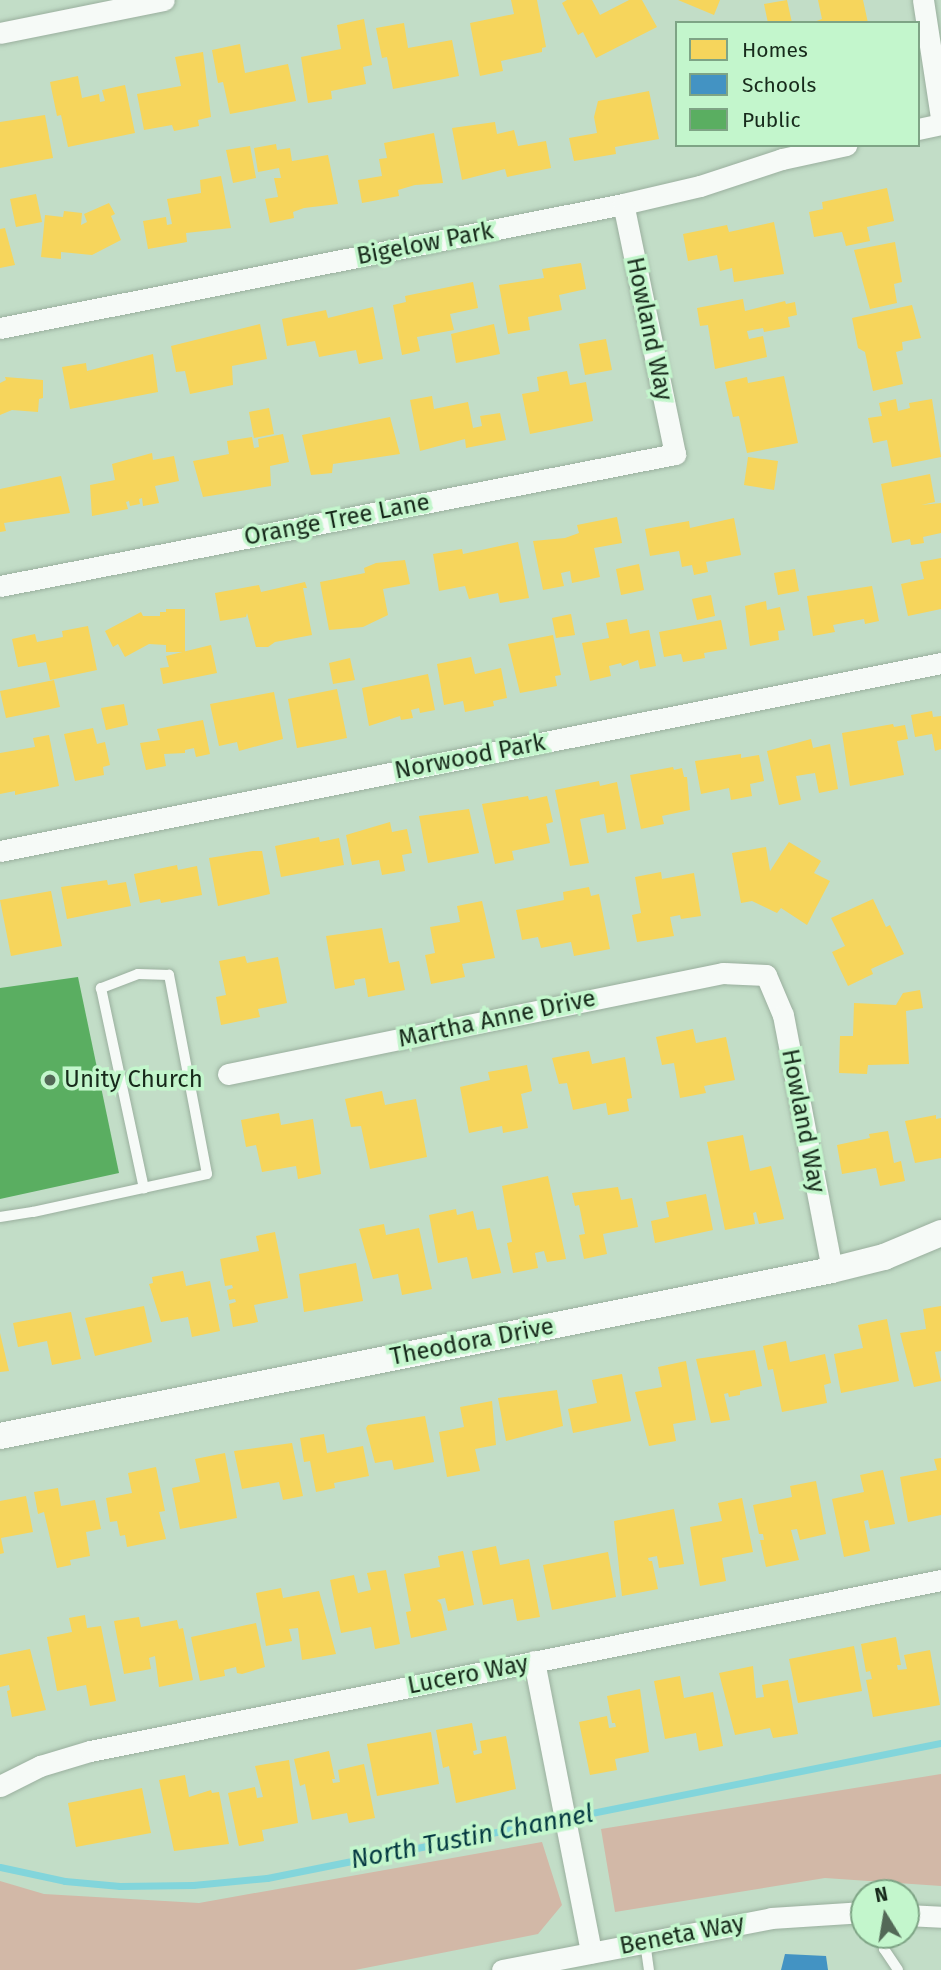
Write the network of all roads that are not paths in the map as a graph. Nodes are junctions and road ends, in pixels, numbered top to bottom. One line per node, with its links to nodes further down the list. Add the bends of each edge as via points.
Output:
1 (164, 0): 3 (street)
2 (923, 0): 5 (street)
3 (116, 5): 4 (street)
4 (0, 33)
5 (941, 118)
6 (941, 124): 7 (street)
7 (920, 129)
8 (837, 147): 9 (street, Bigelow Park)
9 (623, 204): 10 (street, Bigelow Park); 11 (street, Howland Way)
10 (0, 328)
11 (675, 454): 12 (street, Orange Tree Lane)
12 (0, 586)
13 (941, 663): 14 (street, Norwood Park)
14 (0, 851)
15 (766, 975): 16 (street, Martha Anne Drive, via 723,973); 20 (street, Howland Way, via 783,1015)
16 (228, 1074)
17 (144, 1188): 17 (lane, via 207,1174 169,975 138,974 101,988); 18 (lane)
18 (0, 1216)
19 (941, 1233): 20 (street, Theodora Drive, via 884,1257)
20 (832, 1270): 21 (street, Theodora Drive)
21 (0, 1436)
22 (941, 1580): 23 (street, Lucero Way)
23 (534, 1661): 24 (street, Lucero Way, via 90,1751 40,1766); 30 (street)
24 (0, 1786)
25 (850, 1913): 28 (street, Beneta Way, via 771,1918)
26 (920, 1916): 27 (street)
27 (941, 1917)
28 (645, 1942): 30 (street, Beneta Way); 32 (lane)
29 (884, 1949): 33 (lane)
30 (591, 1952): 31 (street, Beneta Way)
31 (502, 1970)
32 (649, 1970)
33 (896, 1970)

